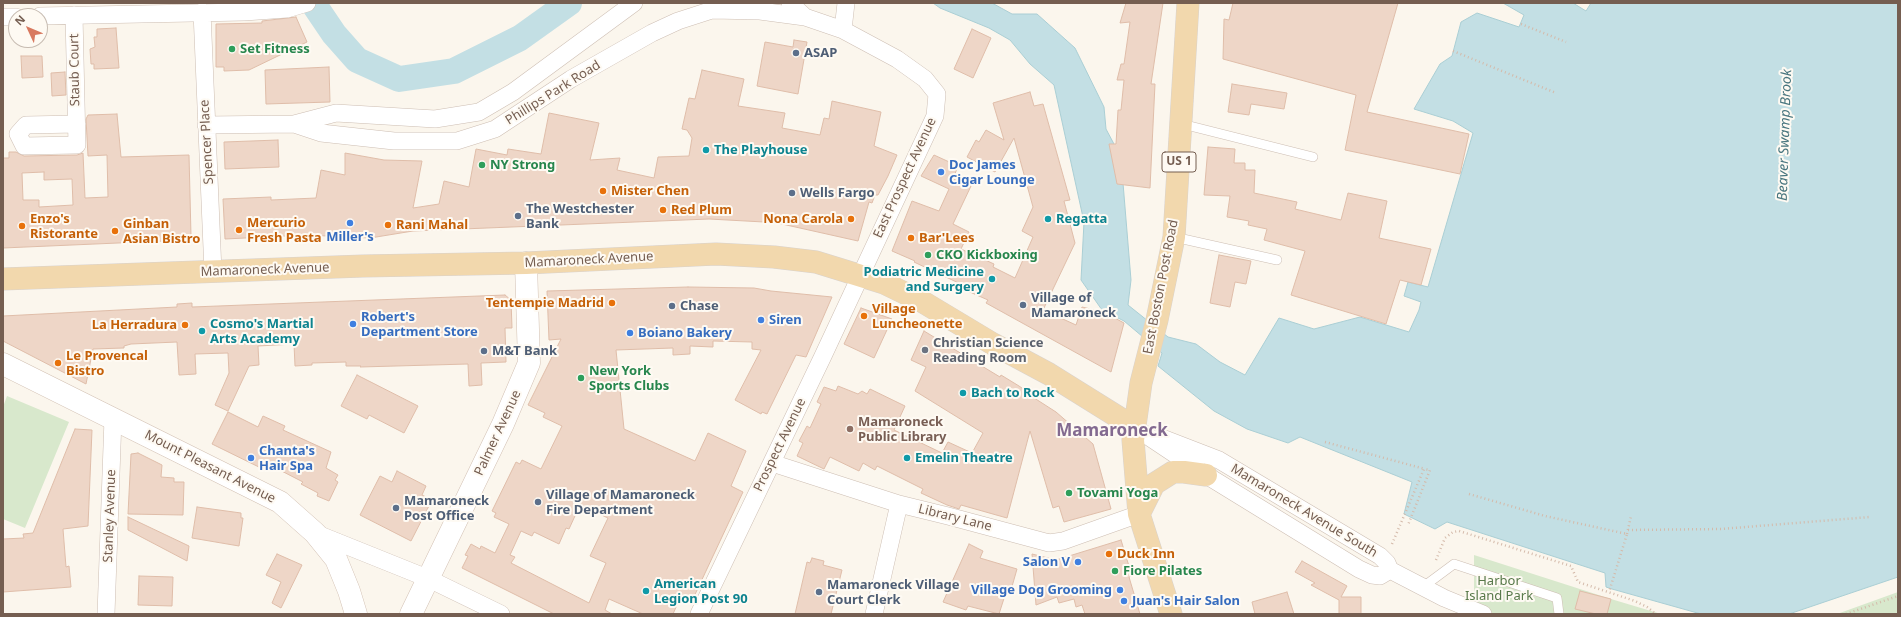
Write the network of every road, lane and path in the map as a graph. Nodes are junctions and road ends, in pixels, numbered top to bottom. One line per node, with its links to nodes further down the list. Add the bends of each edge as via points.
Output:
1 (634, 3): 16 (street, Phillips Park Road, via 513,92 479,112 435,119 336,113)
2 (790, 3): 9 (street, Phillips Park Road)
3 (846, 3): 11 (street)
4 (1188, 3): 17 (main road, East Boston Post Road / US 1)
5 (302, 5): 7 (street, via 244,12)
6 (49, 12): 8 (street)
7 (202, 12): 8 (street); 18 (street, Spencer Place)
8 (74, 15): 15 (street, Staub Court)
9 (806, 17): 11 (street, Phillips Park Road); 16 (street, Phillips Park Road, via 760,11 712,10 678,21 571,79 495,129 457,141 394,141 321,133)
10 (1520, 24): 12 (path)
11 (843, 30): 24 (street, East Prospect Avenue, via 898,59 925,79 937,94 935,116)
12 (1566, 42)
13 (1453, 51): 14 (path)
14 (1556, 93)
15 (77, 124)
16 (294, 124): 18 (street, Phillips Park Road)
17 (1182, 124): 19 (lane); 20 (main road, East Boston Post Road / US 1)
18 (206, 125): 23 (street, Spencer Place)
19 (1313, 157)
20 (1174, 237): 21 (lane); 28 (main road, East Boston Post Road / US 1)
21 (1277, 260)
22 (526, 263): 23 (main road, Mamaroneck Avenue); 24 (main road, Mamaroneck Avenue, via 716,254 816,262); 45 (street, Palmer Avenue, via 529,363 500,430)
23 (213, 272): 25 (main road, Mamaroneck Avenue)
24 (860, 276): 28 (main road, Mamaroneck Avenue, via 884,283 923,302 1049,374); 30 (street, Prospect Avenue)
25 (3, 279)
26 (3, 364): 27 (street, Mount Pleasant Avenue)
27 (113, 418): 40 (street, Mount Pleasant Avenue, via 280,502); 50 (street, Stanley Avenue)
28 (1134, 427): 32 (street, Mamaroneck Avenue South); 35 (main road, US 1); 44 (street, Mamaroneck Avenue South, via 1220,460 1380,556)
29 (1325, 442): 31 (path)
30 (772, 463): 34 (street, Library Lane); 54 (street, Prospect Avenue)
31 (1424, 469): 38 (path, via 1430,470); 42 (path)
32 (1206, 475): 35 (main road, via 1173,472 1154,484); 44 (street, Mamaroneck Avenue South, via 1372,576 1380,576)
33 (1469, 494): 41 (path, via 1546,516)
34 (899, 504): 35 (street, Library Lane, via 1049,543 1064,541); 55 (street)
35 (1139, 514): 56 (main road, US 1)
36 (1631, 516): 39 (path)
37 (1870, 518): 39 (path, via 1721,528)
38 (1408, 525)
39 (1628, 530): 41 (path)
40 (315, 533): 45 (street, Mount Pleasant Avenue); 51 (street, via 336,559)
41 (1627, 534): 47 (path)
42 (1392, 544)
43 (1436, 560): 47 (path, via 1445,538 1459,531 1571,566 1578,582)
44 (1390, 570): 46 (street)
45 (427, 578): 52 (street, Palmer Avenue); 53 (street, Mount Pleasant Avenue)
46 (1423, 587): 49 (street); 57 (lane, via 1454,564 1557,598)
47 (1609, 592): 58 (path, via 1647,607)
48 (1898, 596): 59 (path)
49 (1472, 612)
50 (106, 614)
51 (356, 614)
52 (411, 614)
53 (501, 614)
54 (699, 614)
55 (874, 614)
56 (1171, 614)
57 (1559, 614)
58 (1656, 614)
59 (1846, 614)

